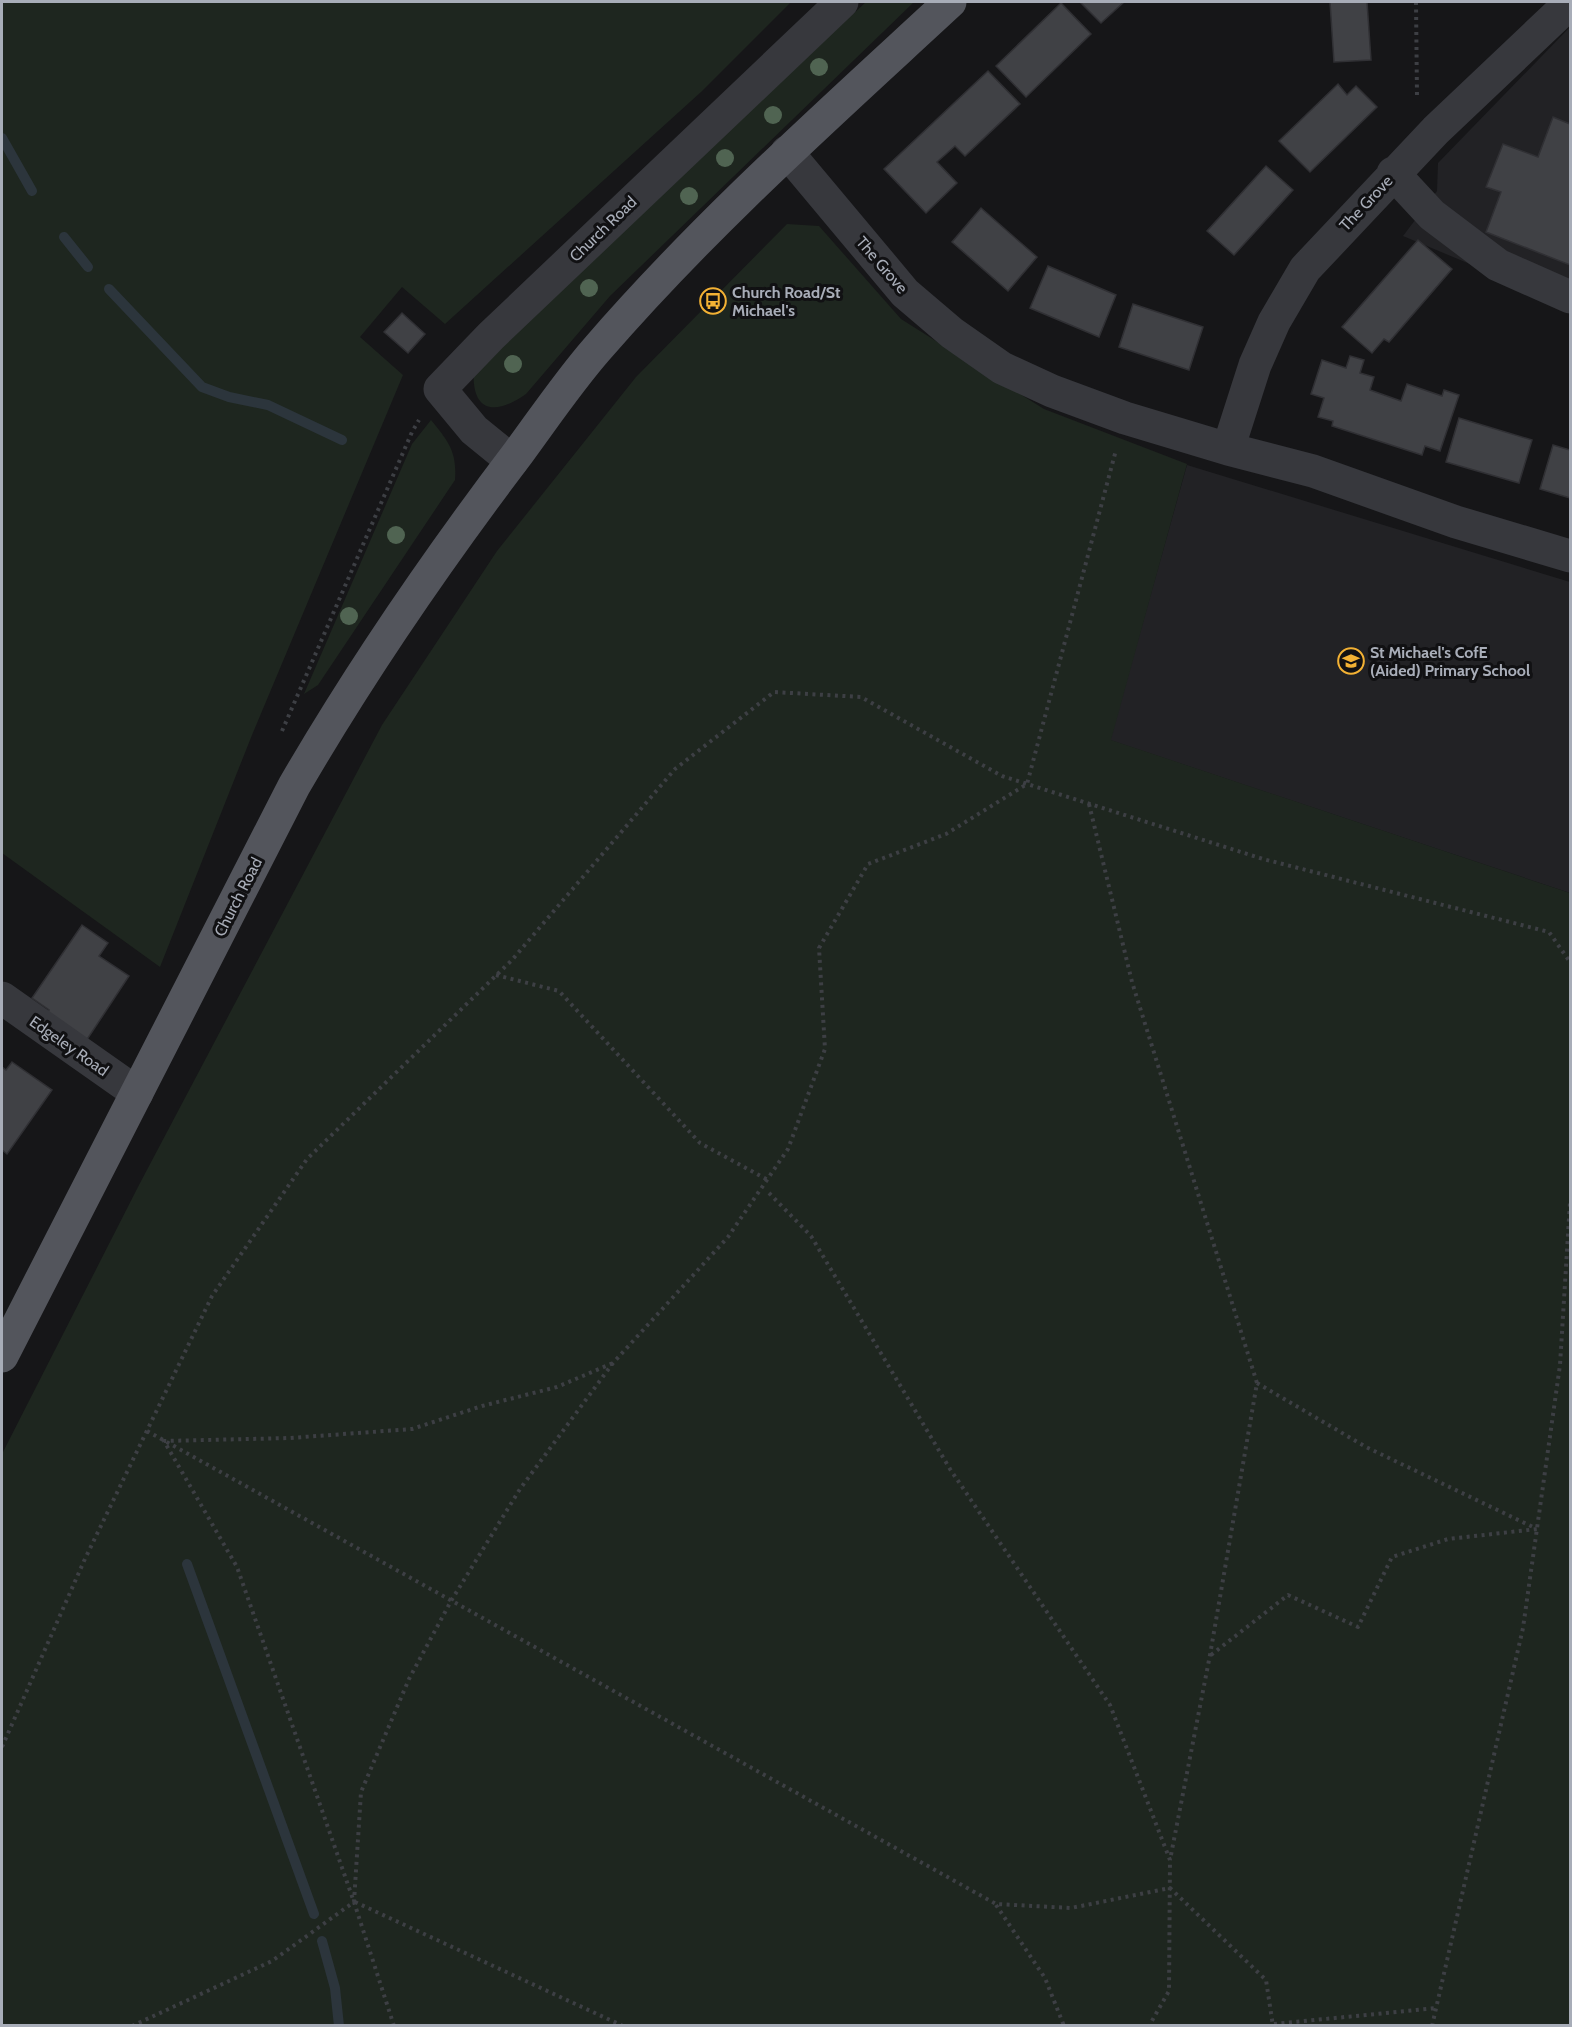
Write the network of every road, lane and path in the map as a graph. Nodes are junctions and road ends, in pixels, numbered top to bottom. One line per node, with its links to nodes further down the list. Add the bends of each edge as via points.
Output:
1 (842, 2): 9 (street, Church Road)
2 (950, 2): 6 (main road, Church Road)
3 (1416, 2): 5 (path, via 1418,111)
4 (1570, 3): 5 (street, The Grove)
5 (1436, 130): 7 (street, The Grove)
6 (787, 152): 10 (street, The Grove, via 905,293 952,333 1002,368); 12 (main road, Church Road, via 669,269 595,351)
7 (1393, 173): 8 (street, via 1432,215 1498,265); 11 (street, The Grove, via 1305,269 1274,322 1255,365)
8 (1570, 297)
9 (440, 389): 12 (street, via 474,430); 14 (path, via 412,432)
10 (1125, 418): 11 (street, The Grove); 15 (path)
11 (1228, 449): 13 (street, The Grove, via 1313,471 1456,522)
12 (512, 461): 20 (main road, Church Road, via 447,547 345,698 294,786)
13 (1570, 556)
14 (279, 737)
15 (1027, 784): 16 (path); 18 (path, via 1002,776 861,697 774,692 675,769); 21 (path, via 946,834 868,864 819,948 825,1049 789,1149)
16 (1089, 803): 17 (path, via 1263,859 1549,932); 26 (path, via 1132,982)
17 (1570, 962)
18 (496, 975): 21 (path, via 559,991 700,1143); 27 (path, via 307,1159 212,1296)
19 (2, 998): 20 (street, Edgeley Road)
20 (137, 1093): 24 (main road, Church Road)
21 (768, 1180): 25 (path, via 728,1237)
22 (769, 1193): 33 (path, via 811,1236 950,1469 1110,1705)
23 (1570, 1202): 29 (path, via 1560,1365)
24 (2, 1356)
25 (613, 1363): 28 (path, via 557,1387 482,1406 412,1430); 30 (path, via 520,1489)
26 (1257, 1383): 29 (path, via 1366,1447); 31 (path)
27 (147, 1431): 28 (path); 32 (path, via 84,1561)
28 (164, 1441): 30 (path); 35 (path, via 237,1567)
29 (1537, 1529): 31 (path, via 1448,1539 1392,1557 1358,1627 1288,1595); 37 (path, via 1523,1628)
30 (451, 1601): 35 (path, via 409,1679 361,1792); 36 (path)
31 (1210, 1656): 33 (path)
32 (2, 1747)
33 (1170, 1860): 34 (path)
34 (1170, 1888): 36 (path, via 1071,1908); 42 (path, via 1169,1991); 43 (path, via 1266,1980)
35 (354, 1902): 38 (path, via 272,1961); 39 (path); 40 (path)
36 (996, 1904): 41 (path, via 1045,1978)
37 (1437, 2008): 43 (path); 44 (path)
38 (132, 2025)
39 (394, 2025)
40 (623, 2025)
41 (1064, 2025)
42 (1149, 2025)
43 (1274, 2025)
44 (1432, 2025)

